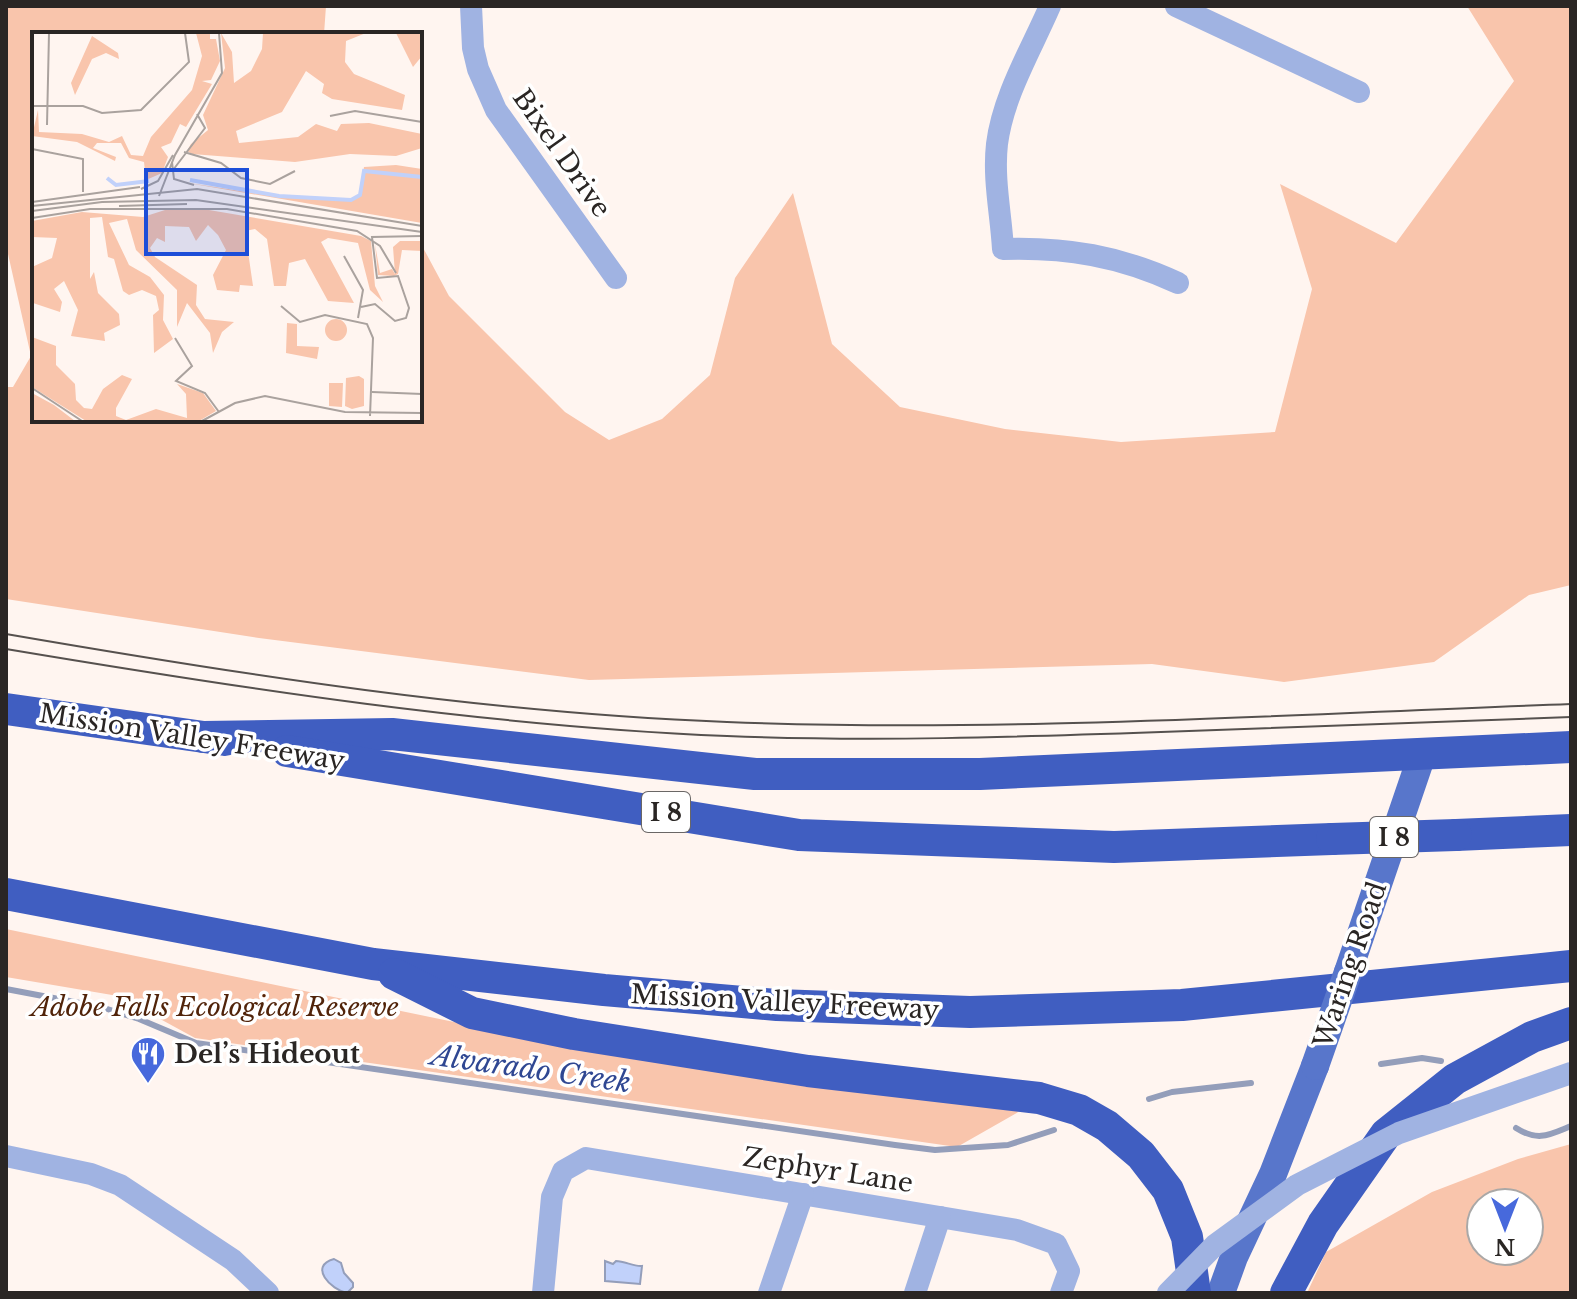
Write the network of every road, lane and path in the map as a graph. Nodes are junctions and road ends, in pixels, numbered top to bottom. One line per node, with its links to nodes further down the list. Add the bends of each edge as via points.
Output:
1 (471, 6): 5 (street, Bixel Drive, via 476,59 496,110)
2 (1050, 6): 6 (street, via 1006,107 997,143 995,180 1003,249 1097,254)
3 (1176, 6): 4 (street)
4 (1359, 92)
5 (616, 278)
6 (1178, 283)
7 (6, 709): 8 (highway, Mission Valley Freeway / I 8)
8 (204, 737): 10 (highway, via 392,734 755,774 980,774); 11 (highway, Mission Valley Freeway / I 8, bridge, via 799,835 1114,847)
9 (1571, 747): 10 (highway)
10 (1422, 755): 18 (main road, Waring Road, bridge)
11 (1571, 830)
12 (6, 894): 13 (highway, Mission Valley Freeway)
13 (373, 964): 14 (highway, Mission Valley Freeway, via 777,1005 970,1012 1182,1005); 27 (highway, via 486,1016 808,1071 1039,1098 1079,1110 1141,1155 1168,1190 1187,1237)
14 (1571, 966)
15 (1571, 1023): 30 (highway, via 1532,1037 1455,1079 1386,1134 1323,1224)
16 (1571, 1073): 26 (street, bridge, via 1399,1133 1297,1185 1215,1245)
17 (6, 1156): 21 (street, via 120,1185 233,1260)
18 (1273, 1174): 28 (main road, Waring Road); 29 (main road, Waring Road)
19 (803, 1194): 20 (street, Zephyr Lane); 22 (street, Zephyr Lane, via 586,1158 563,1171 552,1197); 23 (street)
20 (940, 1217): 24 (street); 25 (street, Zephyr Lane, via 1017,1230 1056,1244 1069,1271)
21 (268, 1293)
22 (543, 1293)
23 (769, 1293)
24 (915, 1293)
25 (1061, 1293)
26 (1168, 1293)
27 (1195, 1293)
28 (1221, 1293)
29 (1240, 1293)
30 (1286, 1293)

